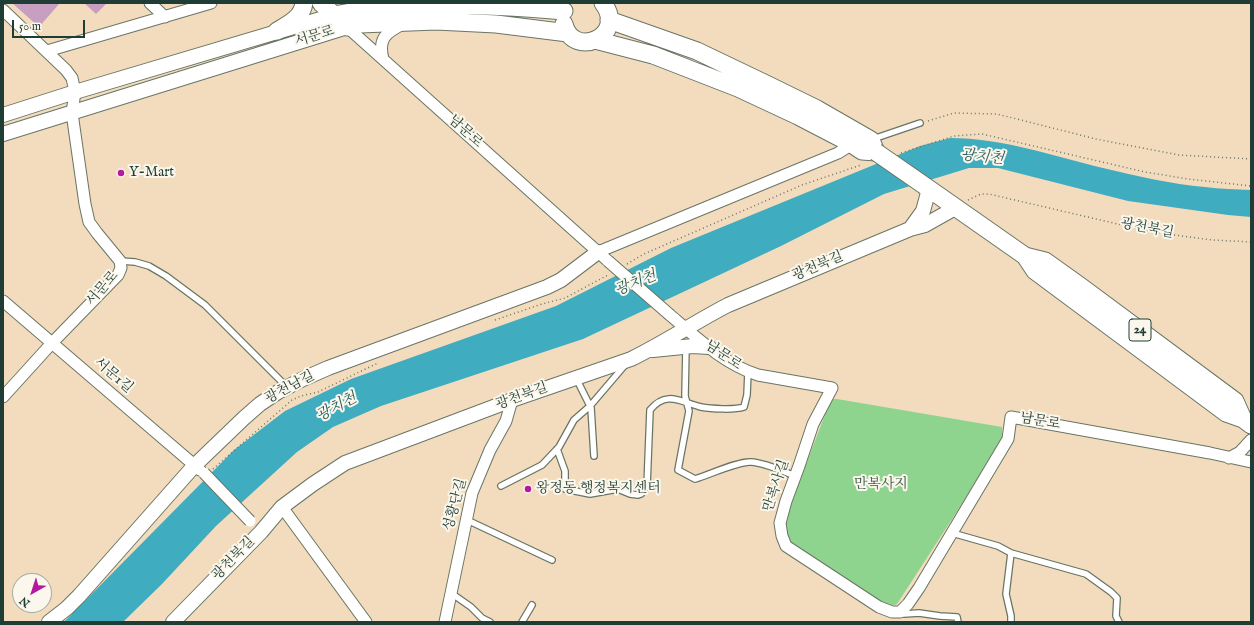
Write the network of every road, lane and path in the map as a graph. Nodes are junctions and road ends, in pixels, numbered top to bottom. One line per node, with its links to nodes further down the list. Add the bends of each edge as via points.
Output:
1 (150, 3): 9 (street)
2 (211, 3): 9 (street)
3 (304, 3): 13 (main road, via 300,14 293,22)
4 (321, 3): 8 (main road, 남문로)
5 (603, 3): 10 (main road, via 607,8)
6 (567, 7): 8 (main road, 서문로, via 438,5 389,7); 14 (main road, via 563,18)
7 (3, 10): 16 (street)
8 (334, 15): 12 (main road, 남문로); 13 (street, 서문로)
9 (165, 17): 16 (street)
10 (609, 20): 15 (main road, via 607,30); 18 (main road, via 697,51)
11 (405, 23): 12 (main road, 서문로, via 360,24); 14 (main road, 서문로, via 436,21 496,24); 17 (street, via 392,29 381,44)
12 (347, 27): 17 (street, 남문로); 20 (street, 서문로)
13 (277, 31): 19 (street, 서문로)
14 (568, 33): 15 (main road, 서문로, via 580,41)
15 (595, 40): 18 (main road, 서문로)
16 (47, 52): 19 (street, via 72,78)
17 (383, 59): 33 (street, 남문로)
18 (742, 81): 24 (main road, via 798,116); 25 (main road, via 817,109)
19 (75, 92): 20 (street, 서문로); 21 (street, 서문로)
20 (72, 113): 23 (street, 서문로); 34 (street, 서문로, via 85,204 90,222)
21 (3, 115)
22 (920, 123): 25 (lane); 27 (path, via 954,113 997,114 1096,139 1180,155)
23 (3, 134)
24 (850, 143): 25 (main road, via 862,151); 33 (street, via 838,153)
25 (871, 152): 29 (main road, bridge); 35 (path)
26 (895, 154): 28 (path, via 954,136 982,134 1145,172)
27 (1251, 160)
28 (1251, 186)
29 (927, 187): 30 (main road, 24); 31 (street, 광천북길, via 923,212)
30 (957, 207): 31 (street, 광천북길, via 925,225); 32 (path, 광천북길, via 981,194 989,194 1152,232); 54 (main road, 24, via 1025,256 1045,261 1080,286 1235,401)
31 (910, 229): 39 (street, 광천북길, via 728,305)
32 (1251, 242)
33 (603, 257): 39 (street, 남문로, bridge); 48 (street, 광천남길, via 547,287 328,368)
34 (120, 261): 40 (street, 서문로, via 118,275); 48 (lane, via 149,266 205,305)
35 (626, 264)
36 (613, 272): 38 (path, via 565,298)
37 (3, 301): 40 (street, 서문1길)
38 (491, 321)
39 (685, 328): 42 (street, 남문로); 43 (street, 광천북길)
40 (52, 343): 50 (street, 서문로); 60 (street, 서문1길)
41 (686, 346): 42 (street); 43 (street); 52 (lane)
42 (709, 347): 46 (street, 남문로)
43 (649, 350): 44 (street, 광천북길)
44 (631, 359): 47 (street, 광천북길); 53 (lane)
45 (384, 360): 60 (path, via 318,392 292,400)
46 (748, 372): 49 (street, 남문로); 52 (lane, via 744,407 737,410 702,407)
47 (576, 377): 51 (street, 광천북길); 53 (lane)
48 (288, 387): 60 (street, 광천남길, via 260,404)
49 (832, 388): 61 (street, 만복사길, via 813,424)
50 (3, 397)
51 (512, 400): 63 (street, 광천북길, via 345,463); 64 (street, 성황단길, via 506,421 472,492)
52 (687, 402): 56 (lane, via 665,399 650,410 648,486 641,494 630,494 618,489 590,494 565,489 565,471); 61 (lane, via 689,411 678,470 695,480 739,463 751,462)
53 (590, 406): 56 (lane, via 574,420); 57 (lane)
54 (1247, 422)
55 (1251, 440): 58 (street, via 1240,452)
56 (557, 449): 62 (lane, via 542,465)
57 (594, 456)
58 (1229, 458): 59 (street, 남문로); 66 (street, 남문로, via 1210,452 1011,417 1008,439)
59 (1249, 463)
60 (202, 471): 65 (street, 서문1길, bridge); 73 (street, 광천남길, via 67,608)
61 (795, 476): 71 (street, 만복사길, via 780,523 786,546 879,607)
62 (501, 486)
63 (282, 507): 65 (street, 광천북길); 75 (street)
64 (467, 520): 68 (lane); 69 (street, 성황단길)
65 (260, 532): 74 (street, 광천북길)
66 (952, 533): 67 (lane, via 998,546); 71 (street, 남문로, via 908,604)
67 (1011, 553): 80 (lane, via 1006,594); 81 (lane, via 1086,574 1117,598 1116,616)
68 (552, 560)
69 (451, 593): 72 (lane, via 471,606); 76 (street, 성황단길)
70 (532, 604): 78 (lane)
71 (896, 612): 79 (lane, via 957,617)
72 (483, 620): 77 (lane)
73 (49, 622)
74 (173, 622)
75 (366, 622)
76 (445, 622)
77 (490, 622)
78 (522, 622)
79 (958, 622)
80 (1011, 622)
81 (1119, 622)

